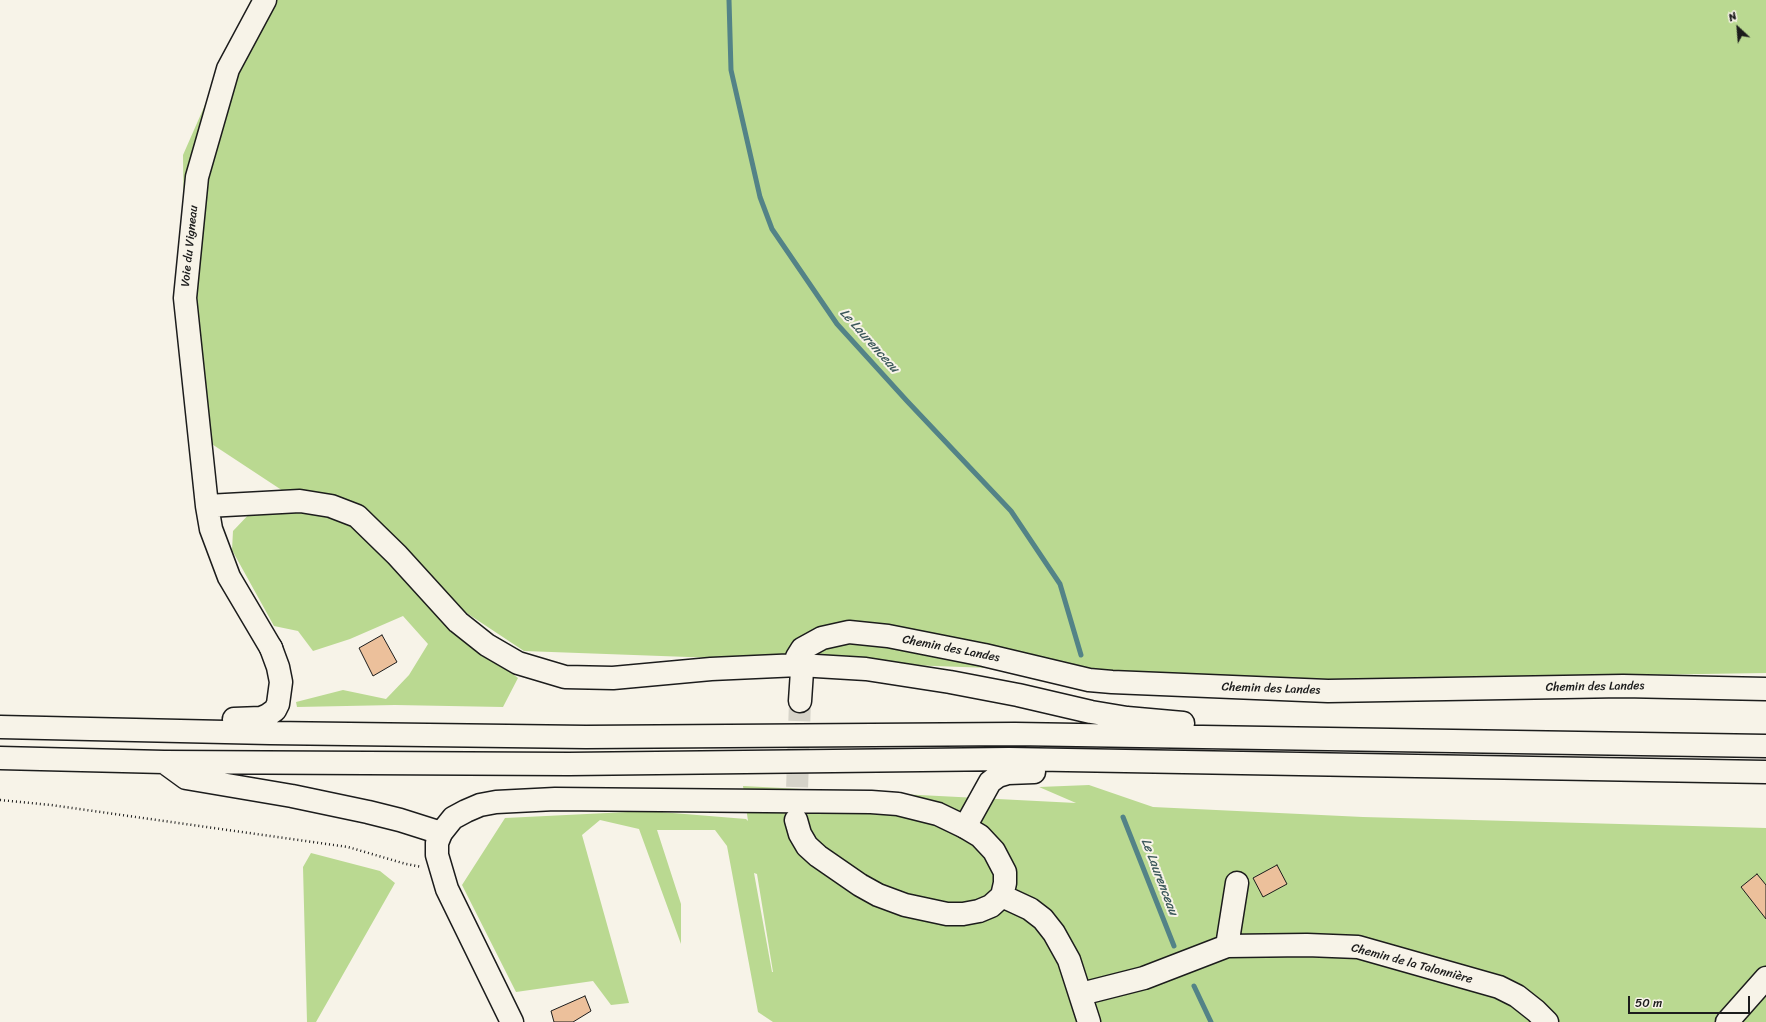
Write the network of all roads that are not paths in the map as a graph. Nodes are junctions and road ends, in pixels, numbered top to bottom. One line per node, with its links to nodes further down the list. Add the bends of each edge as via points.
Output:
1 (265, 0): 2 (main road, Voie du Vigneau, via 228,69 196,177 185,298)
2 (207, 506): 3 (main road, via 300,502 331,506 357,516 397,555 458,622 487,645 518,663 566,677 612,678 711,668); 7 (main road, Voie du Vigneau, via 218,552 229,577 271,648 278,667 281,682 278,704 268,715 247,719 136,716)
3 (799, 665): 4 (main road, Chemin des Landes, via 797,657 802,649 822,638 849,632 888,636 1089,680 1112,682 1328,691 1623,686); 5 (main road, via 802,671); 8 (main road, via 866,669 950,682 1091,712 1182,723)
4 (1766, 689)
5 (800, 701)
6 (0, 726): 7 (main road)
7 (107, 729): 8 (main road, via 586,737 1015,734)
8 (1204, 736): 9 (main road)
9 (1766, 746)
10 (0, 758): 12 (main road)
11 (1122, 760): 12 (main road, via 569,764); 13 (main road); 15 (main road, via 1092,771 1008,773 998,776 990,782)
12 (164, 762): 16 (main road, via 186,778 368,812)
13 (1766, 772)
14 (796, 820): 18 (main road, via 804,840 818,856 860,885 904,905 947,914 963,914 991,906)
15 (965, 827): 16 (main road, via 924,810 898,804 871,802 555,798 480,805 453,818); 18 (main road, via 980,836 1001,861 1005,872)
16 (442, 833): 22 (main road, via 437,843 437,854 447,889)
17 (1237, 883): 19 (main road)
18 (1002, 896): 21 (main road, via 1030,909 1044,920 1069,960)
19 (1227, 946): 21 (main road, Chemin de la Talonnière, via 1144,978); 24 (main road, Chemin de la Talonnière, via 1358,947 1499,987 1517,996)
20 (1766, 978): 25 (main road)
21 (1081, 994): 23 (main road)
22 (512, 1022)
23 (1089, 1022)
24 (1546, 1022)
25 (1728, 1022)

